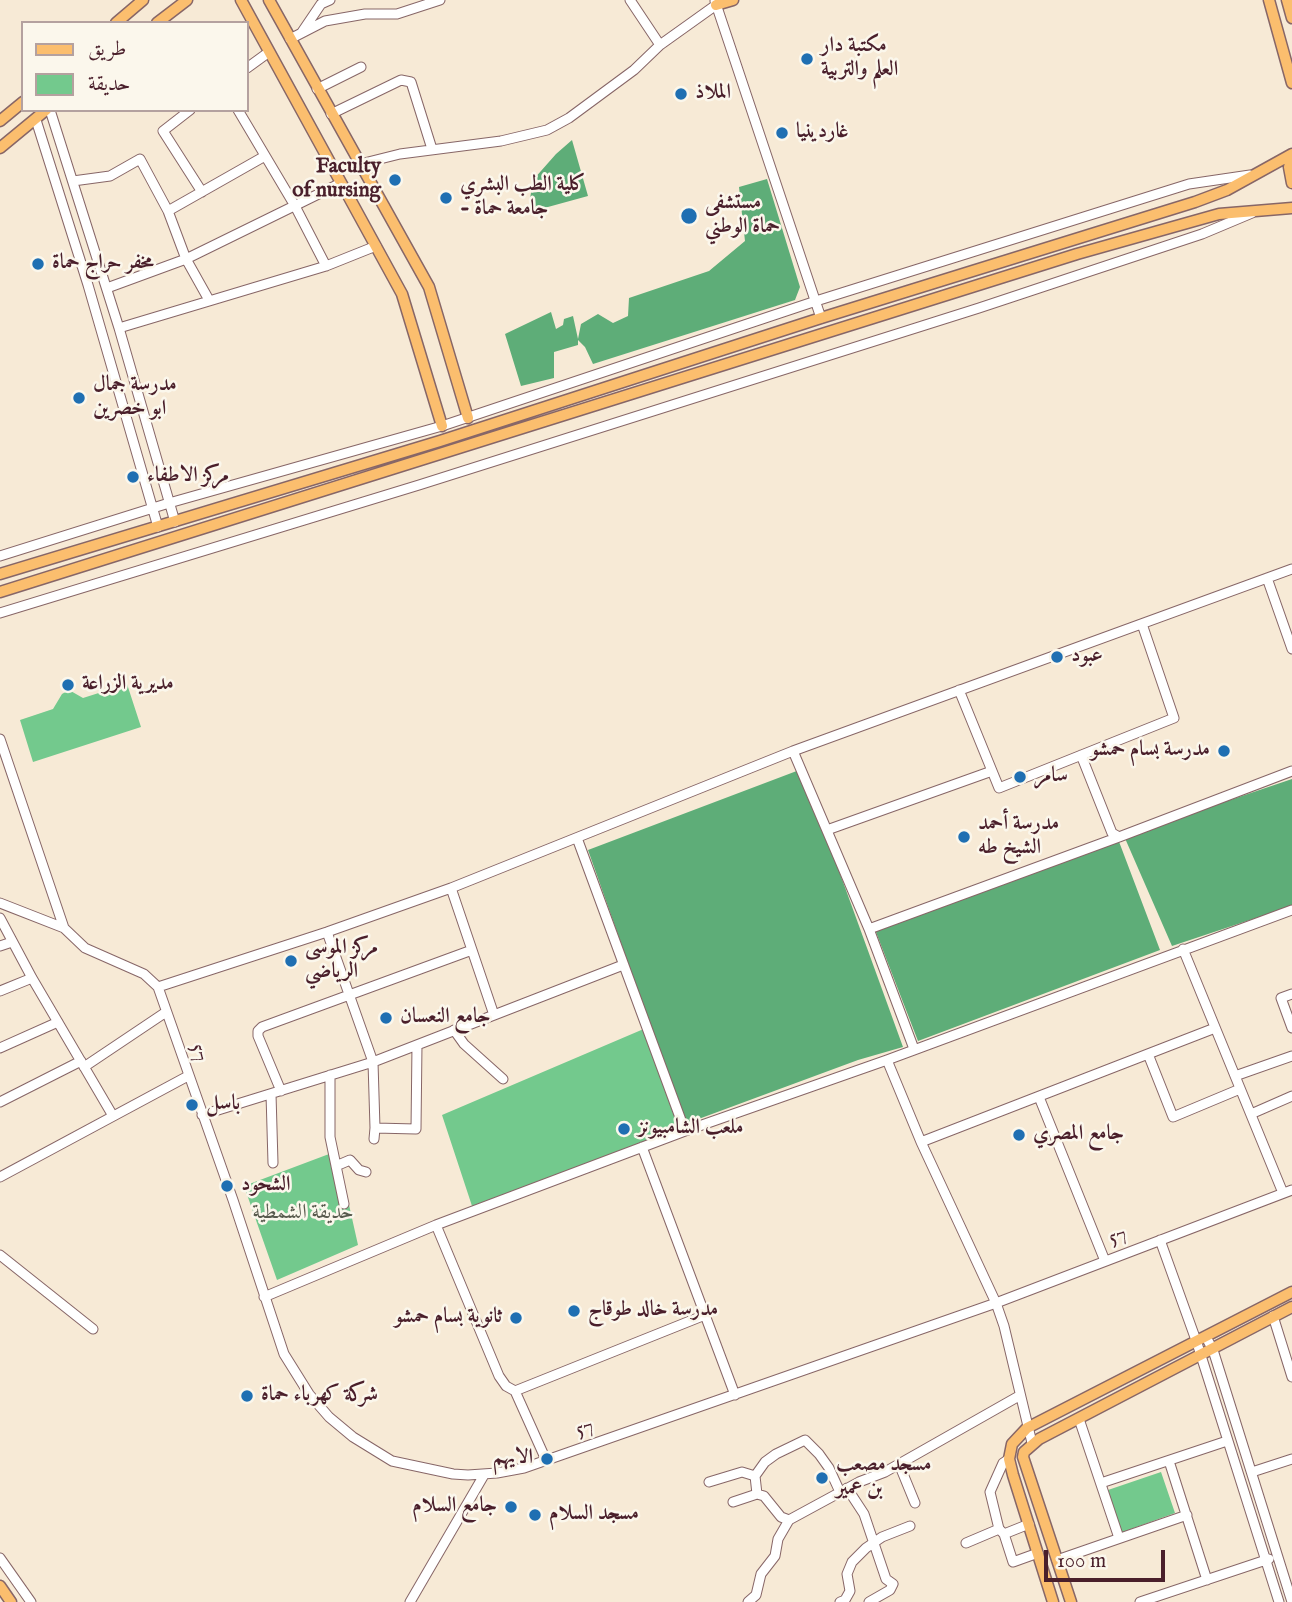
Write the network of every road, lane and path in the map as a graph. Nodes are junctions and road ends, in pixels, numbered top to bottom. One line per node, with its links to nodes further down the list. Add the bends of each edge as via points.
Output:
1 (143, 0): 14 (main road)
2 (187, 0): 15 (main road)
3 (241, 0): 19 (main road)
4 (268, 0): 17 (main road)
5 (330, 0): 16 (street, via 321,4)
6 (440, 0): 12 (street)
7 (630, 0): 18 (street)
8 (733, 0): 11 (main road)
9 (1269, 0): 22 (main road)
10 (1287, 0): 13 (main road)
11 (715, 3): 18 (street); 51 (street)
12 (415, 4): 16 (street, via 397,14 325,21)
13 (1292, 18)
14 (118, 21)
15 (160, 21)
16 (301, 33): 17 (street)
17 (290, 39): 23 (main road)
18 (660, 45): 33 (street, via 634,70 547,130)
19 (270, 52): 20 (street); 39 (main road)
20 (248, 67)
21 (361, 67): 23 (street)
22 (1292, 83)
23 (317, 89): 29 (main road)
24 (21, 104): 31 (main road)
25 (46, 112): 30 (main road)
26 (49, 112): 38 (street)
27 (187, 112): 41 (street, via 163,131)
28 (239, 112): 35 (street)
29 (331, 114): 33 (street, via 401,80 411,82); 36 (main road)
30 (36, 120): 32 (main road); 57 (street)
31 (0, 121)
32 (0, 148)
33 (432, 149): 36 (street)
34 (1292, 155): 37 (main road); 40 (main road)
35 (265, 156): 41 (street); 42 (street)
36 (360, 164): 54 (main road, via 429,287)
37 (1255, 174): 51 (street, via 1189,184); 52 (main road, via 1195,202)
38 (73, 181): 45 (street, via 110,176 139,159); 49 (street)
39 (341, 183): 42 (street); 46 (main road)
40 (1292, 183)
41 (202, 192): 45 (street)
42 (295, 206): 47 (street); 48 (street)
43 (1292, 208): 44 (main road)
44 (1262, 209): 64 (main road, via 1219,214 1077,254); 65 (street, via 1202,234 952,317)
45 (169, 211): 47 (street)
46 (376, 246): 48 (street); 55 (main road, via 402,294)
47 (186, 259): 49 (street); 50 (street)
48 (326, 266): 50 (street)
49 (107, 288): 53 (street)
50 (209, 300): 53 (street)
51 (816, 301): 52 (street); 54 (street)
52 (821, 318): 58 (main road)
53 (119, 328): 56 (street)
54 (468, 418): 55 (street)
55 (442, 426): 56 (street)
56 (169, 503): 57 (street); 58 (street)
57 (152, 508): 59 (street); 60 (street)
58 (175, 522): 59 (main road)
59 (158, 527): 62 (main road)
60 (0, 556)
61 (1292, 569): 63 (street)
62 (0, 574)
63 (1267, 578): 66 (street); 67 (street)
64 (0, 592)
65 (0, 613)
66 (1142, 624): 68 (street); 71 (street, via 1174,718)
67 (1292, 649)
68 (959, 690): 70 (street); 72 (street)
69 (0, 739): 81 (street)
70 (793, 751): 74 (street); 76 (street)
71 (1081, 755): 72 (street, via 999,788); 75 (street, via 1112,833)
72 (992, 771): 74 (street)
73 (1292, 771): 75 (street)
74 (827, 830): 82 (street)
75 (1119, 836): 82 (street)
76 (577, 838): 77 (street); 88 (street)
77 (451, 888): 83 (street); 87 (street)
78 (0, 903): 81 (street)
79 (1292, 910): 86 (street)
80 (0, 918): 84 (street)
81 (64, 928): 90 (street, via 85,948 144,974)
82 (869, 929): 102 (street)
83 (327, 932): 90 (street); 93 (street)
84 (12, 942): 85 (street); 89 (street)
85 (0, 946)
86 (1183, 949): 97 (street); 102 (street)
87 (472, 950): 93 (street); 95 (street)
88 (623, 965): 95 (street); 121 (street)
89 (32, 978): 91 (street); 96 (street)
90 (158, 987): 94 (street, 57)
91 (0, 991)
92 (1292, 994): 98 (street, via 1281,998)
93 (350, 996): 106 (street); 113 (street, via 258,1031)
94 (166, 1012): 107 (street); 109 (street, 57)
95 (494, 1015): 99 (street)
96 (58, 1021): 101 (street); 107 (street)
97 (1215, 1028): 103 (street); 110 (street)
98 (1292, 1028)
99 (454, 1030): 100 (street); 111 (street)
100 (417, 1045): 106 (street); 120 (street, via 416,1129)
101 (0, 1048)
102 (914, 1049): 105 (street)
103 (1148, 1054): 112 (street, via 1173,1117); 114 (street)
104 (1292, 1056): 110 (street)
105 (887, 1060): 121 (street); 123 (street)
106 (373, 1062): 108 (street); 120 (street)
107 (83, 1064): 116 (street); 119 (street)
108 (330, 1075): 113 (street); 126 (street, via 330,1137)
109 (188, 1076): 118 (street, 57); 119 (street)
110 (1235, 1076): 112 (street)
111 (503, 1079)
112 (1240, 1089): 117 (street)
113 (276, 1092): 118 (street); 125 (street)
114 (1039, 1097): 123 (street); 134 (street)
115 (1292, 1097): 117 (street)
116 (0, 1102)
117 (1251, 1114): 129 (street)
118 (202, 1115): 136 (street, 57)
119 (113, 1116): 128 (street)
120 (375, 1128): 122 (street)
121 (685, 1131): 124 (street)
122 (374, 1139)
123 (922, 1142): 137 (street)
124 (642, 1147): 131 (street); 139 (street)
125 (273, 1163)
126 (337, 1166): 127 (street, via 350,1160); 130 (street)
127 (366, 1172)
128 (0, 1177)
129 (1287, 1191): 132 (street, 57)
130 (344, 1204)
131 (436, 1225): 136 (street); 146 (street, via 499,1376)
132 (1160, 1240): 134 (street, 57); 142 (street)
133 (0, 1255): 141 (street)
134 (1105, 1261): 137 (street, 57)
135 (1292, 1292): 142 (main road)
136 (264, 1297): 159 (street, 57, via 296,1375 318,1406 346,1432 392,1461 453,1474)
137 (996, 1304): 147 (street, 57); 148 (street)
138 (1292, 1307): 140 (main road)
139 (705, 1315): 146 (street); 147 (street)
140 (1273, 1317): 143 (main road); 145 (street)
141 (93, 1329)
142 (1202, 1340): 143 (street); 144 (street); 150 (main road)
143 (1213, 1350): 144 (main road); 158 (street)
144 (1201, 1356): 149 (main road); 151 (street)
145 (1292, 1377)
146 (516, 1391): 155 (street)
147 (735, 1395): 155 (street, 57)
148 (1019, 1396): 150 (street); 157 (street)
149 (1079, 1419): 152 (main road); 162 (street)
150 (1027, 1429): 152 (street); 154 (main road, via 1012,1444)
151 (1227, 1441): 156 (street); 179 (street)
152 (1032, 1443): 178 (main road, via 1023,1457)
153 (1292, 1458): 158 (street)
154 (1009, 1459): 169 (main road); 171 (street, via 990,1492)
155 (546, 1460): 159 (street, 57)
156 (1169, 1461): 162 (street); 167 (street)
157 (899, 1464): 163 (street); 166 (street)
158 (1252, 1472): 176 (street)
159 (484, 1475): 186 (street)
160 (755, 1476): 161 (street, via 742,1472); 163 (street, via 776,1454 809,1438); 164 (street)
161 (709, 1482)
162 (1101, 1483): 172 (street)
163 (843, 1490): 168 (street); 173 (street, via 864,1514)
164 (757, 1494): 165 (street); 168 (street)
165 (733, 1502)
166 (915, 1503)
167 (1187, 1515): 172 (street); 180 (street)
168 (789, 1520): 187 (street, via 775,1556 761,1574 756,1595)
169 (1029, 1524): 171 (street); 175 (main road)
170 (909, 1526): 173 (street)
171 (1001, 1531): 174 (street); 175 (street, via 1013,1562)
172 (1119, 1538): 178 (street)
173 (874, 1542): 183 (street, via 852,1562); 188 (street, via 886,1579 893,1584)
174 (966, 1544)
175 (1038, 1553): 189 (main road)
176 (1277, 1556): 179 (street); 182 (street)
177 (0, 1558): 185 (street)
178 (1057, 1560): 190 (main road)
179 (1266, 1560): 180 (street); 192 (street)
180 (1207, 1580): 191 (street)
181 (0, 1586): 184 (main road)
182 (1291, 1598)
183 (845, 1601)
184 (11, 1602)
185 (31, 1602)
186 (410, 1602)
187 (748, 1602)
188 (869, 1602)
189 (1053, 1602)
190 (1071, 1602)
191 (1140, 1602)
192 (1279, 1602)

